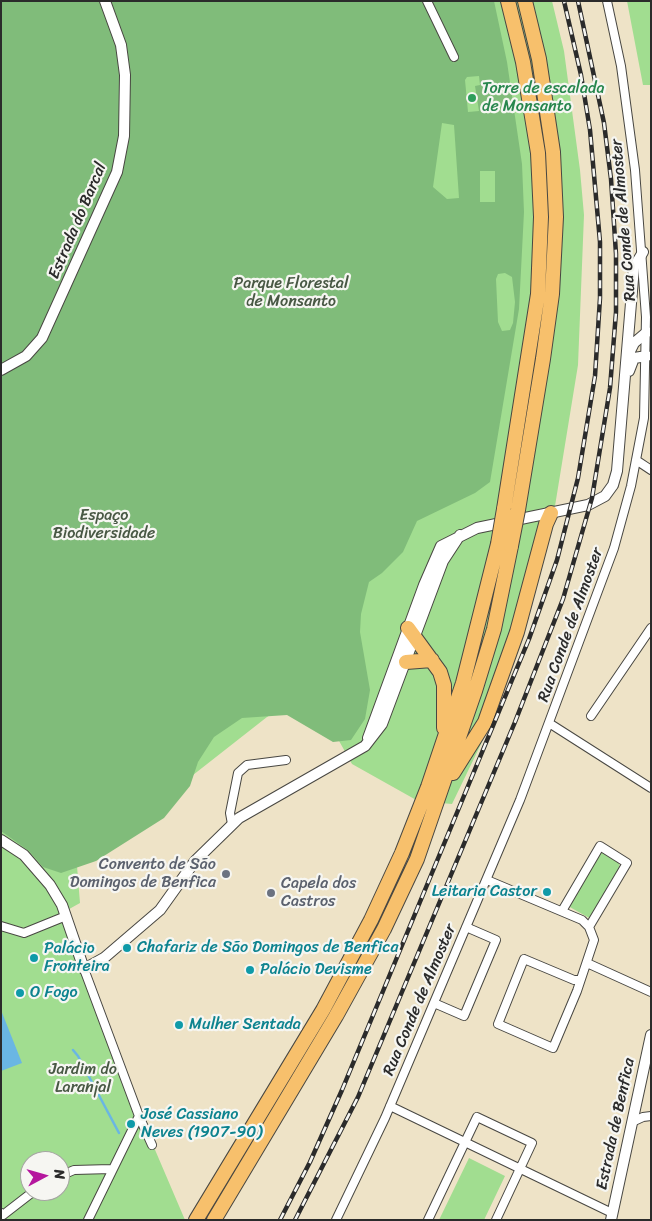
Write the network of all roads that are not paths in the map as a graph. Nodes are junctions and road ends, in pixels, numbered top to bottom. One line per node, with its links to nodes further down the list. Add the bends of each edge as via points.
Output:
1 (105, 1): 11 (street, Estrada do Barcal, via 121,45 125,76 124,136 117,172 42,338 26,356)
2 (427, 1): 6 (street)
3 (508, 1): 16 (highway, bridge, via 523,62 538,153 541,217 538,294 504,509)
4 (525, 1): 16 (highway, bridge, via 539,59 552,152 556,217 544,359 518,510)
5 (607, 1): 7 (street, Rua Conde de Almoster, via 631,135)
6 (454, 57)
7 (643, 252): 8 (street, Rua Conde de Almoster); 10 (street, via 634,267)
8 (649, 332): 9 (street, Rua Conde de Almoster); 10 (street, via 634,343)
9 (647, 356): 12 (street, via 634,358); 13 (street, Rua Conde de Almoster, via 644,418)
10 (626, 360): 12 (street)
11 (1, 370)
12 (624, 384): 15 (street, via 613,485 605,496 588,505)
13 (636, 460): 14 (street); 22 (street, Rua Conde de Almoster, via 614,548)
14 (651, 470)
15 (551, 514): 18 (street, via 477,528 441,546); 27 (highway, via 517,632 485,722)
16 (504, 545): 23 (highway); 27 (highway, via 491,638)
17 (651, 628): 21 (street)
18 (412, 633): 19 (highway); 20 (street); 24 (street)
19 (432, 660): 20 (highway); 23 (highway, via 444,685)
20 (406, 662): 24 (street, via 382,724)
21 (591, 716)
22 (549, 723): 26 (street); 30 (street, Rua Conde de Almoster)
23 (444, 742): 55 (highway, via 402,853 371,920 323,1010)
24 (365, 746): 28 (street)
25 (286, 760): 28 (street, via 247,765 238,773 230,813)
26 (650, 785)
27 (441, 793): 56 (highway, via 416,859 384,928 336,1016)
28 (232, 824): 37 (street, via 195,861 160,910 104,958)
29 (1, 840): 32 (street, via 37,868)
30 (487, 880): 31 (street); 34 (street, Rua Conde de Almoster)
31 (562, 911): 35 (street); 35 (street, via 600,846 627,863)
32 (66, 916): 33 (street, via 24,933); 37 (street)
33 (1, 926)
34 (466, 927): 40 (street, Rua Conde de Almoster); 40 (street, via 496,940 493,949 464,1016)
35 (589, 927): 36 (street, via 594,944)
36 (587, 963): 38 (street); 39 (street)
37 (84, 969): 43 (street)
38 (580, 980): 38 (street, via 524,959 498,1024 553,1048)
39 (651, 992)
40 (434, 1003): 42 (street, Rua Conde de Almoster)
41 (651, 1036): 45 (street, Estrada de Benfica)
42 (390, 1106): 46 (street); 57 (street, Rua Conde de Almoster)
43 (138, 1116): 47 (street); 48 (street)
44 (651, 1116): 45 (street)
45 (632, 1122): 53 (street, Estrada de Benfica)
46 (465, 1143): 49 (street); 49 (street, via 477,1117 485,1120 532,1144); 58 (street)
47 (152, 1144)
48 (111, 1169): 50 (street); 54 (street)
49 (520, 1170): 53 (street); 59 (street)
50 (70, 1172)
51 (21, 1201): 52 (street, via 3,1215)
52 (1, 1213)
53 (611, 1217)
54 (88, 1220)
55 (196, 1220)
56 (214, 1220)
57 (336, 1220)
58 (428, 1220)
59 (496, 1220)

